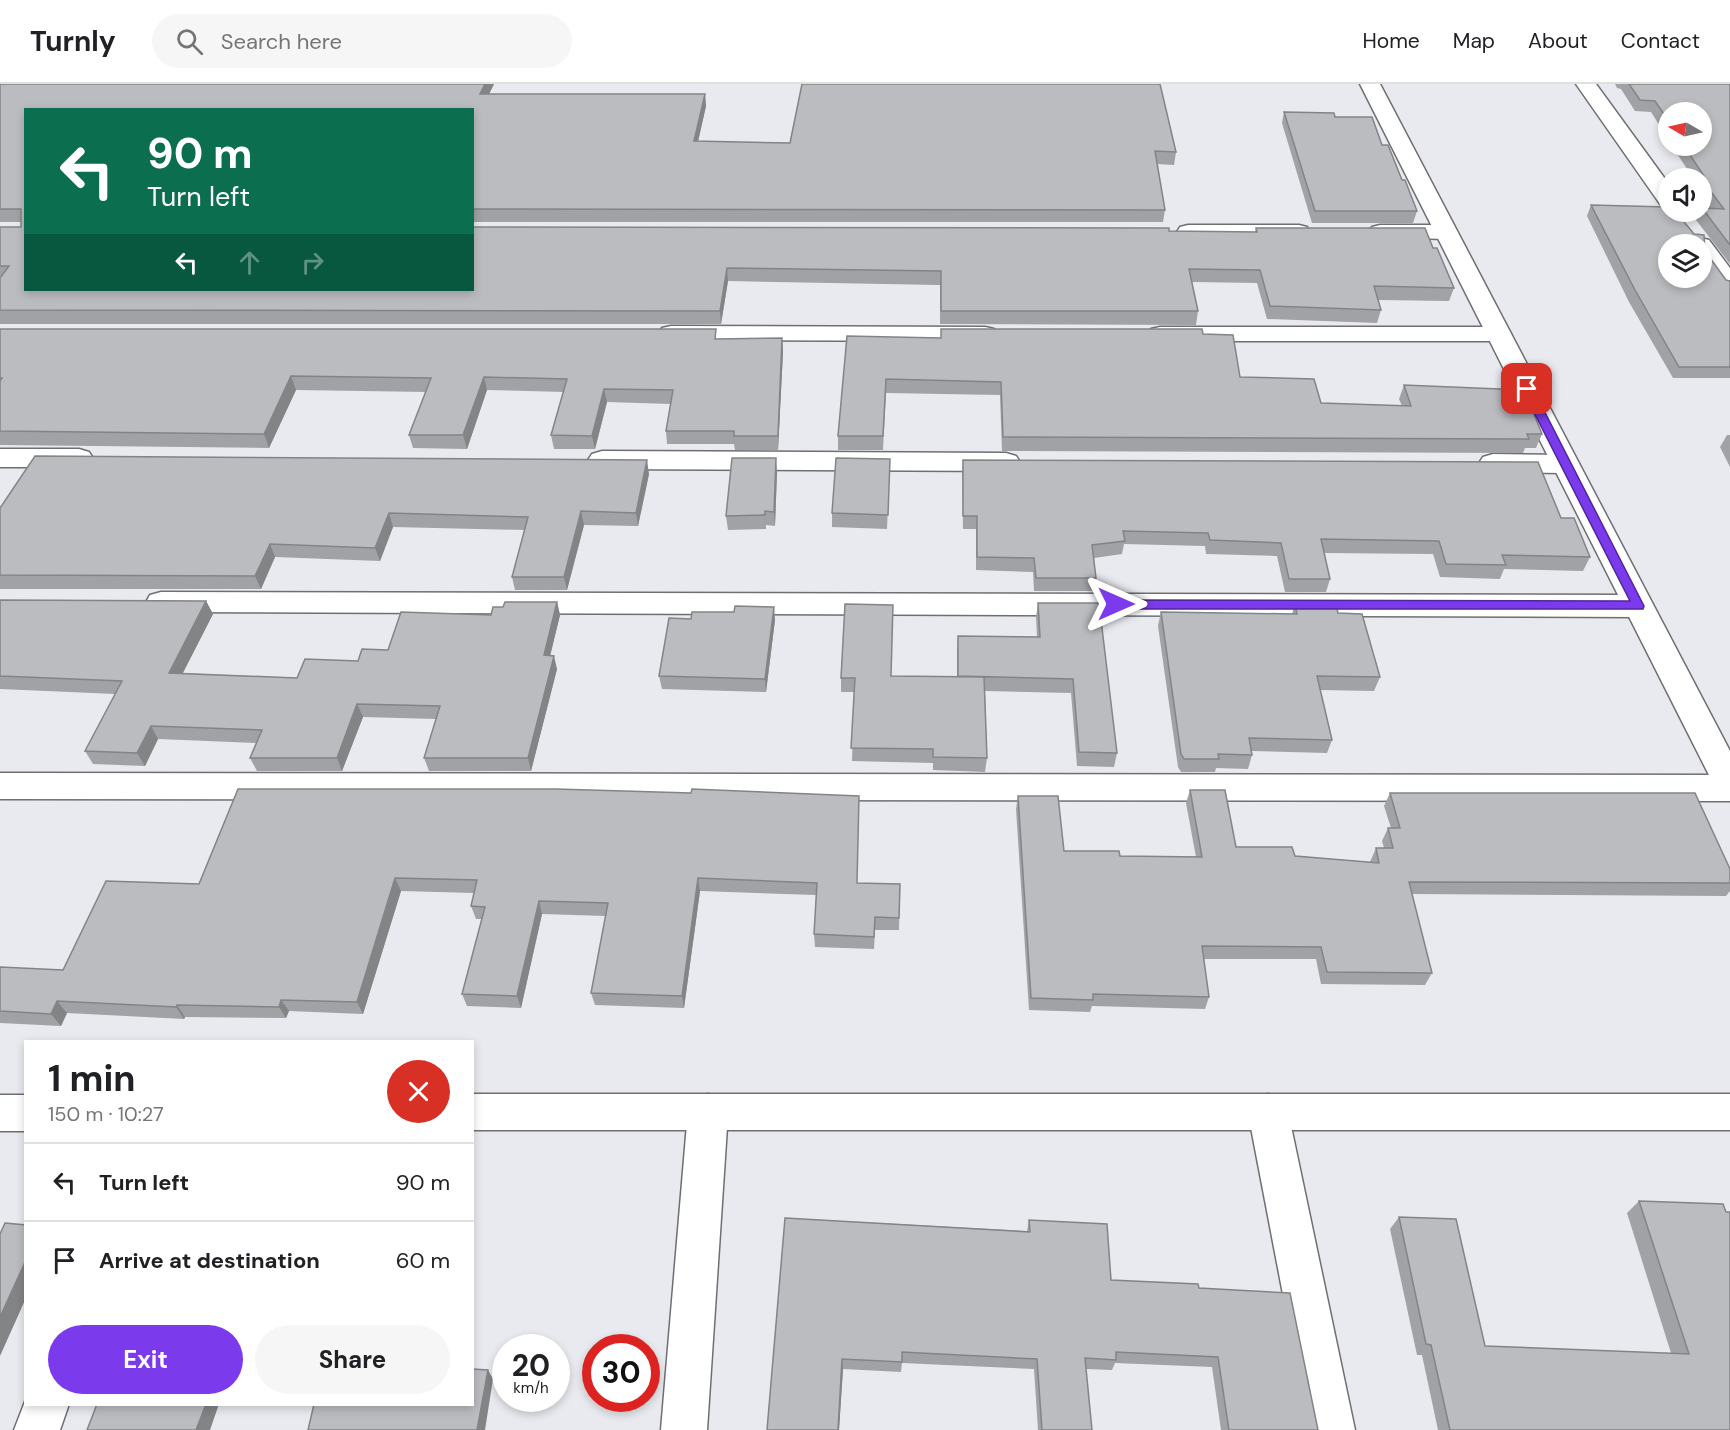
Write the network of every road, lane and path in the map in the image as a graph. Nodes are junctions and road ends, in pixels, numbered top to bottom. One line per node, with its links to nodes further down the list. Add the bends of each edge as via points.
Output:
1 (1370, 84): 8 (street)
2 (1586, 84): 3 (street)
3 (1658, 185)
4 (1690, 230): 9 (street)
5 (1161, 232): 6 (street)
6 (1316, 232)
7 (1363, 232): 8 (street)
8 (1446, 232): 13 (street)
9 (1730, 285)
10 (647, 333): 11 (street)
11 (1007, 333)
12 (1139, 333): 13 (street)
13 (1498, 333): 19 (street)
14 (0, 458): 15 (street)
15 (108, 459)
16 (574, 460): 17 (street)
17 (1028, 462)
18 (1470, 463): 19 (street)
19 (1565, 464): 21 (street)
20 (132, 601): 21 (street)
21 (1638, 606): 22 (street)
22 (1730, 783)
23 (0, 786): 24 (street)
24 (1730, 788)
25 (474, 1112): 26 (street)
26 (708, 1112): 27 (street); 33 (street)
27 (1268, 1112): 28 (street); 34 (street)
28 (1730, 1112)
29 (0, 1113): 30 (street)
30 (24, 1113)
31 (45, 1406): 32 (street)
32 (37, 1430)
33 (684, 1430)
34 (1332, 1430)

